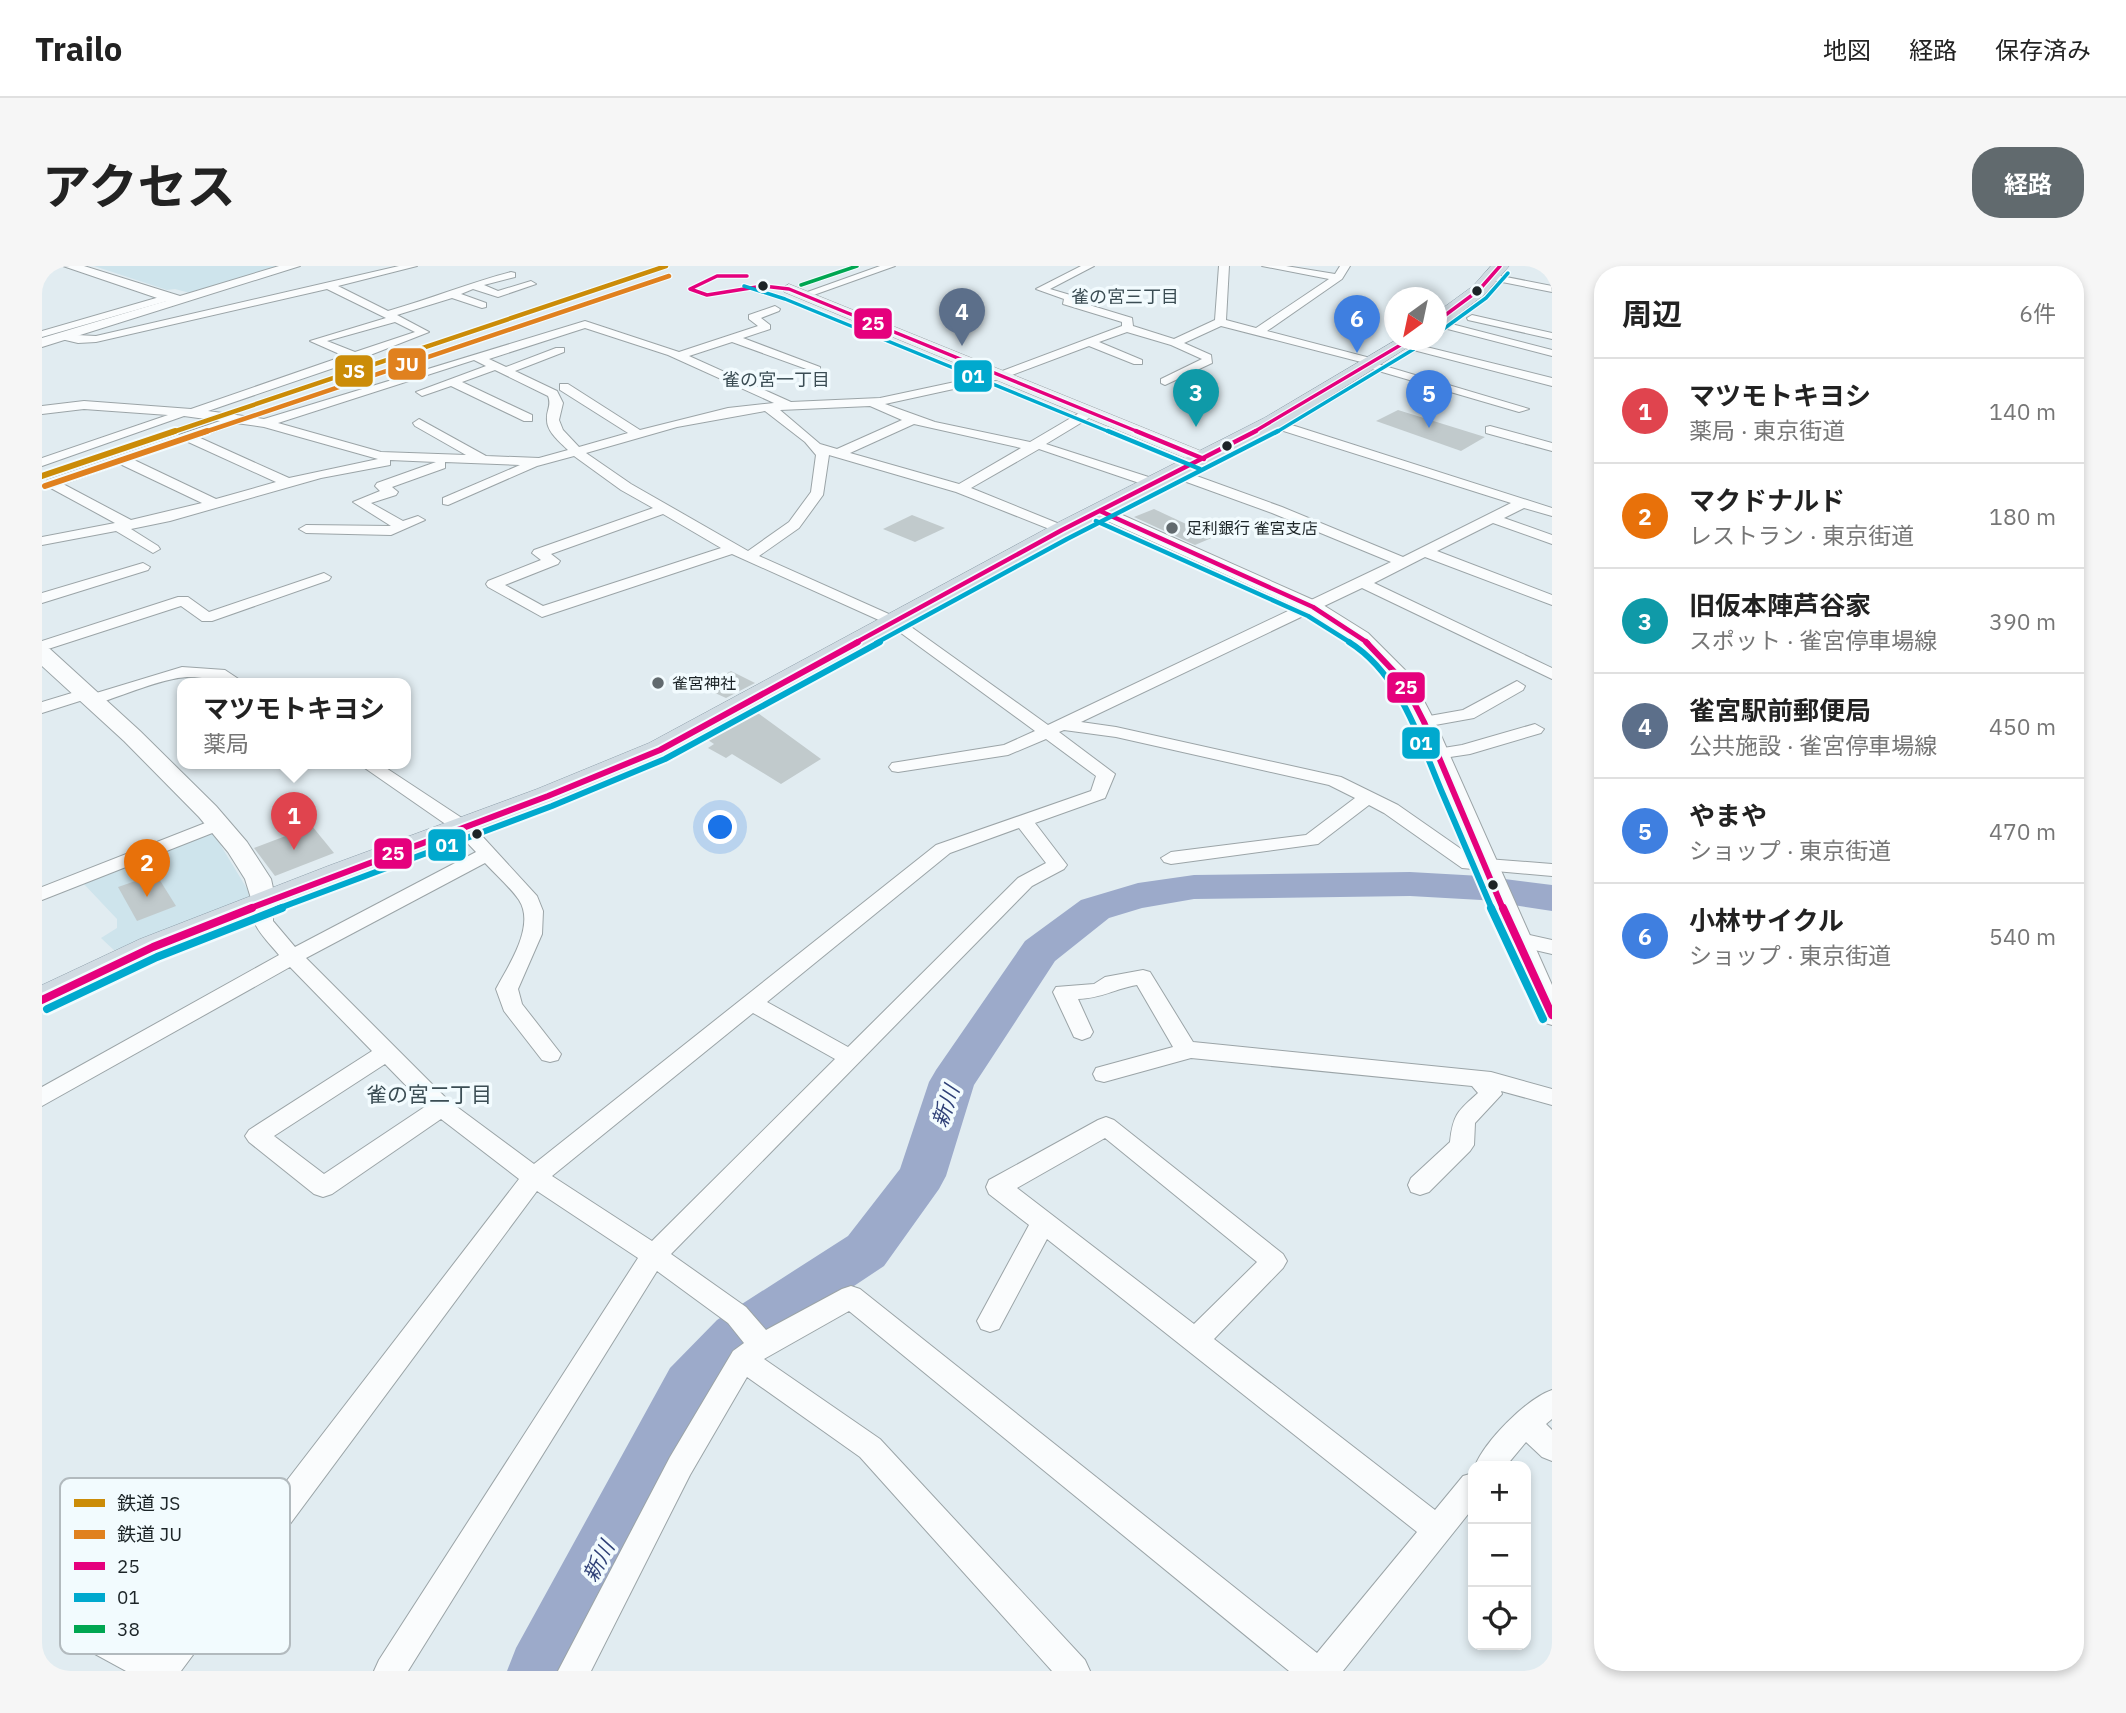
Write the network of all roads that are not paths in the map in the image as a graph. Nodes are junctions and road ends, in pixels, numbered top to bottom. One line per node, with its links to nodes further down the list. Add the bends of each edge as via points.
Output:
1 (70, 266): 20 (street)
2 (293, 266): 20 (street)
3 (412, 266): 12 (street)
4 (890, 266): 18 (street)
5 (1089, 266): 28 (street, via 1041,289 1073,299 1067,302 1128,320)
6 (1267, 266): 13 (street)
7 (1345, 266): 13 (street)
8 (1229, 267): 26 (street)
9 (342, 269): 12 (street)
10 (1496, 271): 17 (street); 23 (highway)
11 (511, 275): 16 (street)
12 (367, 276): 15 (street)
13 (1338, 276): 29 (street)
14 (531, 284): 16 (street, via 498,294)
15 (328, 285): 24 (street); 31 (street, via 96,339)
16 (473, 285): 19 (street)
17 (1552, 289)
18 (797, 292): 48 (main road)
19 (452, 293): 21 (street); 24 (street)
20 (176, 299): 30 (street); 31 (street)
21 (482, 305)
22 (775, 309): 33 (street, via 753,317 765,327)
23 (1447, 314)
24 (392, 316): 42 (street, via 424,332); 42 (street, via 316,341)
25 (1447, 320): 32 (street)
26 (1220, 321): 29 (street); 36 (street)
27 (1447, 321): 40 (street)
28 (1127, 328): 35 (street); 36 (street)
29 (1258, 332): 45 (street)
30 (42, 334)
31 (61, 336): 34 (street)
32 (1552, 336)
33 (732, 338): 41 (street); 47 (street)
34 (42, 342)
35 (1088, 342): 44 (street); 48 (street)
36 (1175, 343): 50 (street, via 1208,361)
37 (560, 350): 46 (street)
38 (1393, 350): 45 (highway)
39 (1434, 350): 51 (street)
40 (1552, 353)
41 (678, 356): 43 (street, via 585,324); 56 (street)
42 (356, 357): 59 (street)
43 (480, 358): 46 (street); 66 (street)
44 (1138, 362)
45 (1372, 364): 57 (street); 65 (highway)
46 (502, 368): 49 (street); 73 (street, via 553,394 557,431)
47 (816, 369)
48 (1000, 376): 54 (street); 60 (main road)
49 (451, 381): 53 (street); 61 (street)
50 (1165, 382)
51 (1552, 382)
52 (564, 387): 68 (street)
53 (422, 392)
54 (873, 403): 56 (street); 62 (street)
55 (768, 407): 56 (street); 68 (street); 70 (street)
56 (791, 407)
57 (1523, 408)
58 (42, 410): 59 (street, via 84,405)
59 (190, 412): 63 (street); 80 (street)
60 (1090, 412): 71 (street); 76 (main road)
61 (528, 418)
62 (916, 419): 71 (street); 74 (street)
63 (236, 420): 66 (street); 69 (street)
64 (419, 422): 79 (street)
65 (1272, 423): 76 (highway); 86 (street)
66 (265, 424): 77 (street, via 380,456)
67 (1490, 430): 72 (street)
68 (638, 434): 73 (street)
69 (186, 436): 75 (street); 83 (street)
70 (817, 446): 74 (street); 102 (street, via 823,455 818,492 794,525)
71 (1036, 446): 82 (street); 84 (street)
72 (1552, 447)
73 (577, 452): 81 (street); 88 (street)
74 (838, 453): 84 (street)
75 (119, 458): 87 (street); 93 (street, via 52,483)
76 (1204, 458): 82 (highway)
77 (408, 459): 78 (street); 83 (street)
78 (453, 460): 79 (street); 94 (street, via 382,486 391,492 360,502)
79 (485, 461): 81 (street)
80 (42, 462)
81 (539, 462): 85 (street)
82 (1165, 479): 89 (highway); 103 (street, via 1277,510)
83 (288, 483): 87 (street)
84 (961, 489): 96 (street)
85 (448, 501)
86 (1523, 503): 90 (street); 91 (street)
87 (215, 504): 93 (street)
88 (662, 510): 99 (street); 99 (street, via 539,553 552,561 493,584 542,612)
89 (1100, 511): 96 (highway); 109 (street)
90 (1552, 512)
91 (1492, 519): 97 (street); 101 (street)
92 (418, 520): 94 (street)
93 (125, 526): 98 (street); 100 (street)
94 (401, 526): 95 (street, via 391,531)
95 (306, 529)
96 (1062, 530): 110 (highway)
97 (1552, 540)
98 (42, 541)
99 (734, 548): 102 (street)
100 (153, 549)
101 (1425, 552): 103 (street); 108 (street)
102 (748, 557): 110 (street)
103 (1403, 562): 106 (street)
104 (143, 567): 107 (street)
105 (324, 577): 111 (street, via 207,618 183,600)
106 (1363, 583): 109 (street); 113 (street)
107 (42, 598)
108 (1552, 600)
109 (1314, 607): 118 (street, via 1353,631 1391,665); 119 (street)
110 (895, 622): 121 (street); 128 (highway, via 638,760)
111 (42, 646)
112 (42, 654): 116 (street)
113 (1552, 674)
114 (228, 678): 116 (street, via 219,673 182,672)
115 (1517, 686): 118 (street, via 1468,714)
116 (88, 697): 117 (street); 127 (street, via 167,768)
117 (42, 708)
118 (1424, 722): 122 (street)
119 (1064, 725): 121 (street); 125 (street, via 1116,732 1335,781)
120 (1535, 729): 122 (street)
121 (1047, 733): 123 (street, via 1008,750); 126 (street, via 1106,774 1099,794)
122 (1437, 754): 132 (street)
123 (898, 767)
124 (376, 769): 128 (street)
125 (1368, 797): 130 (street, via 1311,841); 132 (street)
126 (1022, 819): 139 (street, via 943,849); 145 (street, via 1057,865 1025,882)
127 (218, 824): 133 (street); 134 (street, via 253,871 265,895)
128 (464, 828): 129 (street); 134 (highway)
129 (489, 853): 137 (street); 144 (street, via 536,913 507,989 512,1006)
130 (1171, 858)
131 (1552, 870): 132 (street)
132 (1494, 884): 135 (street)
133 (42, 894)
134 (263, 902): 137 (street, via 263,922); 138 (highway)
135 (1516, 939): 136 (street); 140 (street)
136 (1552, 947)
137 (292, 957): 143 (street); 149 (street)
138 (42, 1000)
139 (752, 1003): 145 (street); 151 (street)
140 (1552, 1015)
141 (1082, 1032): 142 (street, via 1064,992 1098,991 1114,982 1143,977)
142 (1187, 1051): 146 (street); 147 (street)
143 (386, 1052): 150 (street); 150 (street, via 257,1136 323,1187)
144 (551, 1054)
145 (850, 1058): 154 (street)
146 (1104, 1074)
147 (1479, 1079): 148 (street); 152 (street, via 1491,1094 1464,1120 1462,1145)
148 (1552, 1097)
149 (42, 1098)
150 (441, 1107): 151 (street)
151 (534, 1177): 154 (street); 163 (street)
152 (1420, 1185)
153 (1044, 1222): 155 (street); 156 (street); 156 (street, via 998,1187 1106,1126 1274,1261)
154 (654, 1255): 157 (street, via 737,1315); 168 (street)
155 (990, 1321)
156 (1195, 1340): 164 (street)
157 (753, 1347): 169 (street, via 680,1466); 170 (street, via 870,1448); 171 (street, via 851,1297)
158 (1552, 1402): 159 (street)
159 (1527, 1424): 160 (street); 161 (street)
160 (1552, 1448)
161 (1494, 1461)
162 (1468, 1492): 164 (street)
163 (290, 1499)
164 (1438, 1530): 172 (street)
165 (128, 1654): 167 (street)
166 (173, 1654): 167 (street)
167 (160, 1671)
168 (390, 1671)
169 (574, 1671)
170 (1073, 1671)
171 (1314, 1671)
172 (1323, 1671)

